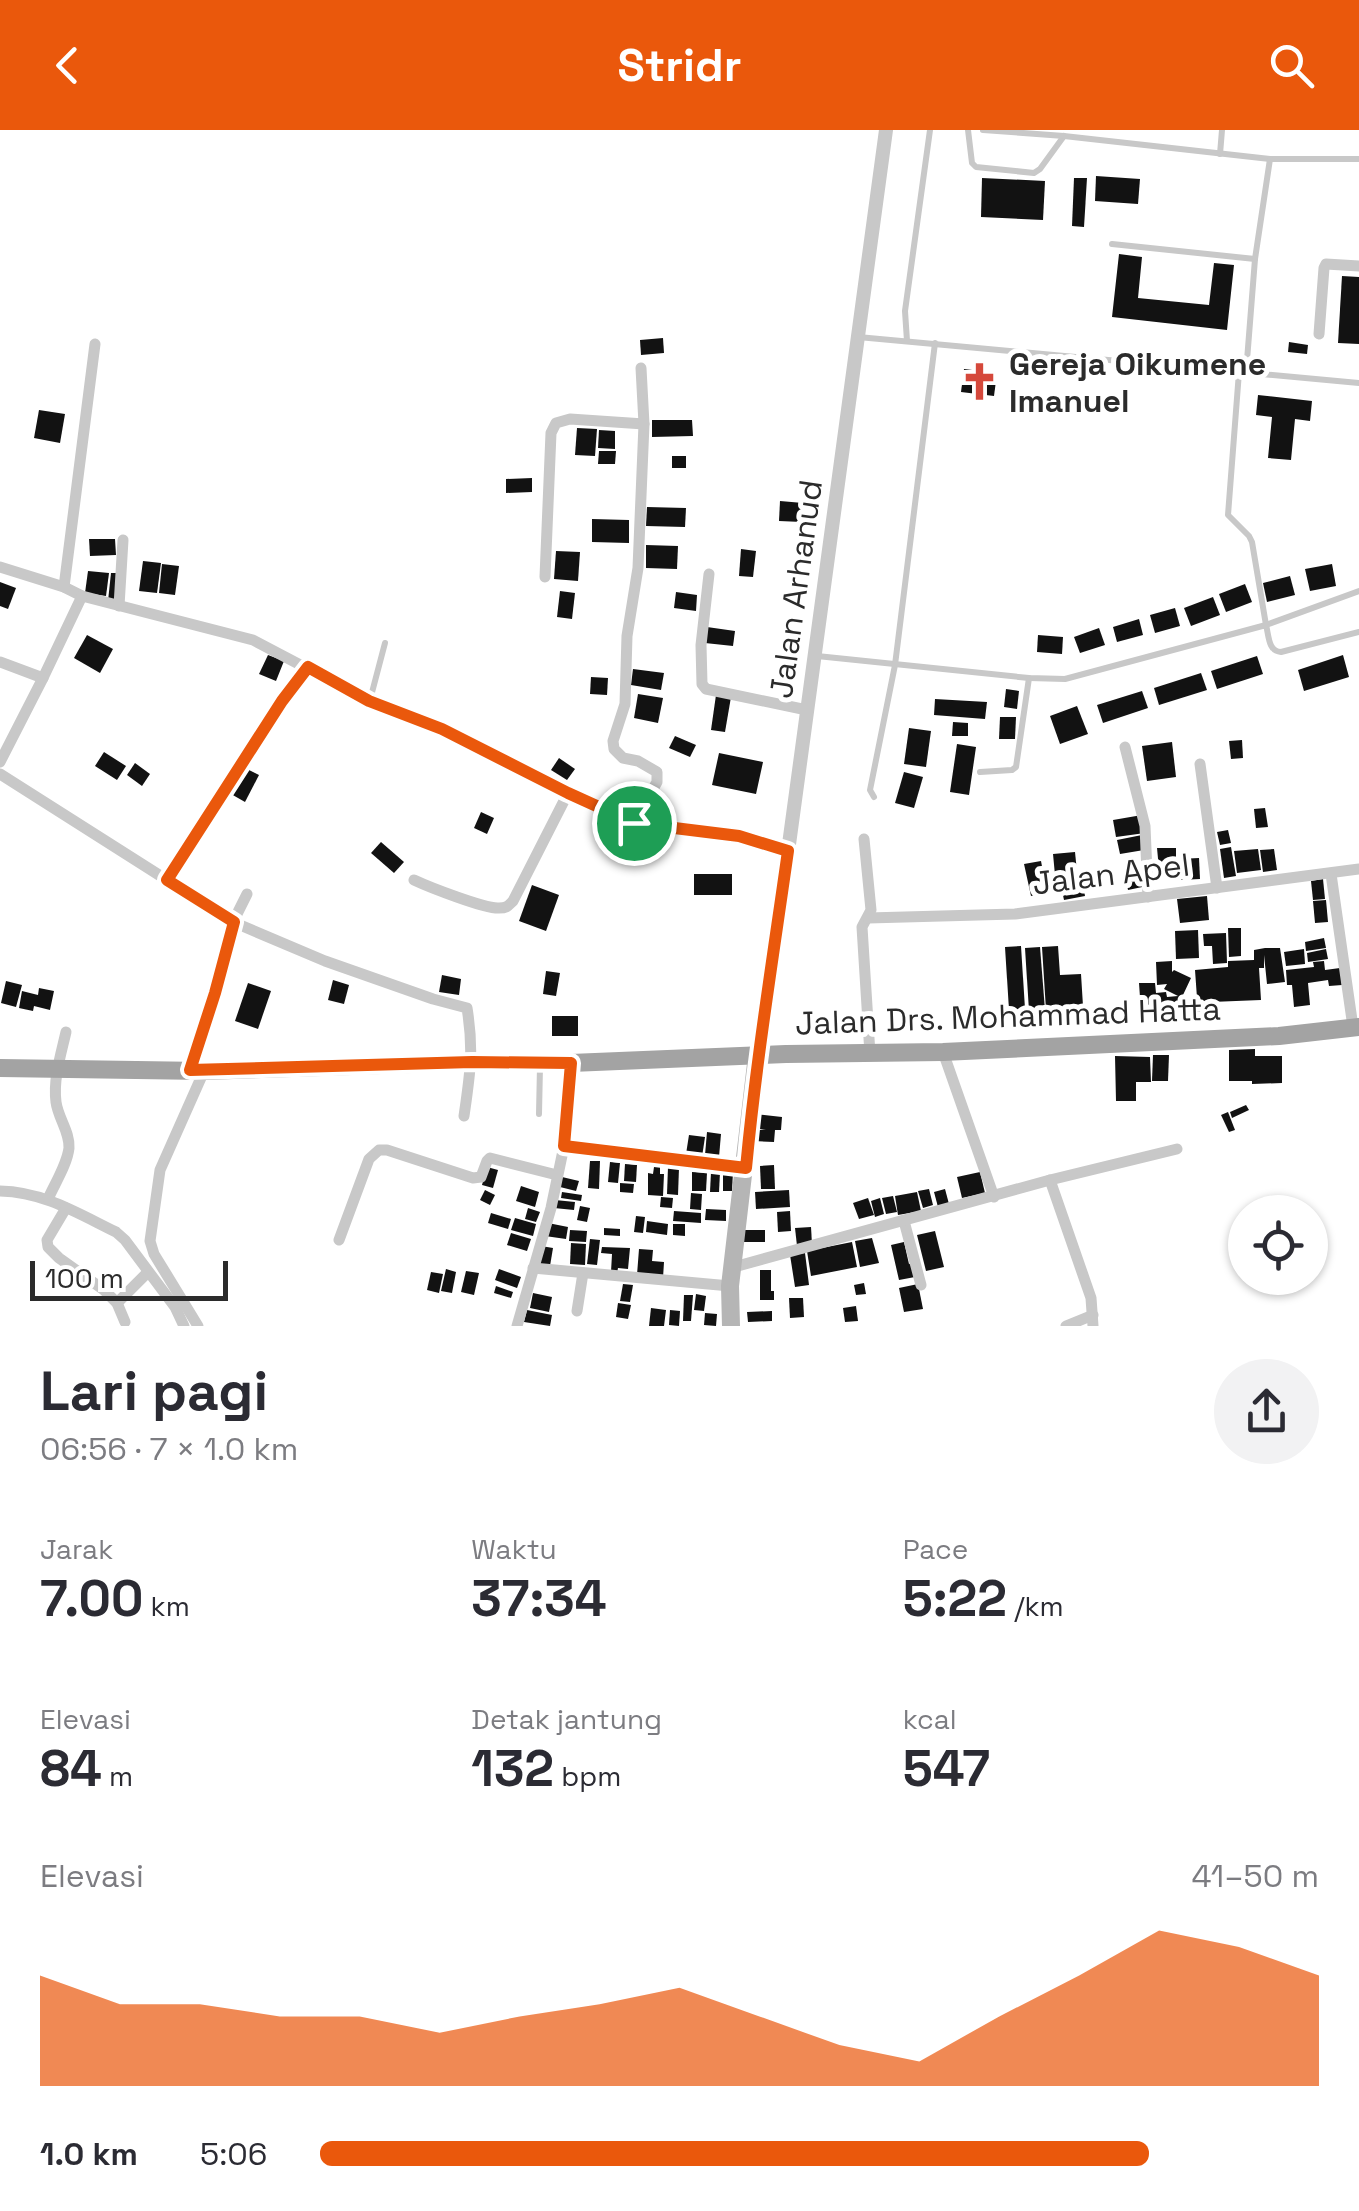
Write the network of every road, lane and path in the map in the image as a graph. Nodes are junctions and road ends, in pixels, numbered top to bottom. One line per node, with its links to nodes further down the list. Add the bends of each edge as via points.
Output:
1 (886, 130): 14 (street, Jalan Arhanud)
2 (930, 130): 15 (lane, via 905,310)
3 (968, 130): 6 (lane, via 976,167 1034,173)
4 (983, 130): 6 (lane)
5 (1222, 130): 7 (lane)
6 (1064, 136): 7 (lane)
7 (1220, 154): 9 (lane)
8 (1359, 158): 9 (lane)
9 (1270, 159): 11 (lane)
10 (1112, 244): 11 (lane)
11 (1255, 259): 19 (lane)
12 (1359, 266): 13 (street, via 1326,264)
13 (1319, 334)
14 (858, 337): 15 (lane); 33 (street, Jalan Arhanud)
15 (907, 341): 16 (lane)
16 (935, 343): 19 (lane); 35 (lane)
17 (94, 344): 26 (street)
18 (640, 368): 21 (street)
19 (1242, 372): 20 (lane); 30 (lane, via 1228,514 1252,542)
20 (1359, 384)
21 (644, 424): 25 (street, via 556,423 550,433); 48 (street, via 625,704 613,742 622,758 657,772)
22 (123, 540): 29 (street)
23 (0, 567): 26 (street)
24 (709, 574): 40 (street, via 702,684)
25 (545, 576)
26 (64, 586): 28 (street)
27 (1359, 591): 30 (lane)
28 (82, 596): 29 (street); 37 (street)
29 (119, 606): 36 (street, via 253,640)
30 (1266, 625): 31 (lane, via 1275,652); 38 (lane, via 1079,677)
31 (1359, 632)
32 (384, 644): 39 (lane)
33 (814, 656): 35 (lane); 40 (street, Jalan Arhanud)
34 (0, 662): 37 (street)
35 (895, 665): 38 (lane); 47 (lane, via 870,790)
36 (308, 667): 39 (street); 53 (street)
37 (43, 678): 42 (street)
38 (1029, 678): 44 (lane, via 1016,767)
39 (369, 701): 46 (street, via 442,729)
40 (807, 710): 50 (street, Jalan Arhanud)
41 (1126, 746): 57 (street, via 1145,826)
42 (0, 762)
43 (1200, 764): 55 (street)
44 (980, 772)
45 (0, 774): 53 (street)
46 (568, 793): 48 (street); 54 (street, via 506,908)
47 (874, 797)
48 (634, 823): 50 (street, via 739,836)
49 (864, 839): 58 (street)
50 (788, 851): 64 (street, Jalan Arhanud)
51 (1359, 869): 52 (street, Jalan Apel)
52 (1330, 874): 55 (street, Jalan Apel); 60 (street)
53 (167, 880): 59 (street)
54 (414, 880)
55 (1217, 888): 57 (street, Jalan Apel)
56 (247, 894): 59 (street)
57 (1148, 897): 58 (street, Jalan Apel, via 1015,914)
58 (868, 918): 63 (street, via 862,927)
59 (234, 922): 65 (street, via 468,1008); 70 (street)
60 (1356, 1027): 62 (main road, Jalan Drs. Mohammad Hatta)
61 (66, 1032): 69 (street)
62 (943, 1052): 63 (main road, Jalan Drs. Mohammad Hatta); 80 (street)
63 (870, 1054): 64 (main road, Jalan Drs. Mohammad Hatta)
64 (758, 1056): 67 (main road, Jalan Drs. Mohammad Hatta); 75 (main road)
65 (472, 1062): 66 (main road, Jalan Drs. Mohammad Hatta); 70 (main road, Jalan Drs. Mohammad Hatta); 72 (street)
66 (540, 1062): 67 (main road, Jalan Drs. Mohammad Hatta); 71 (lane)
67 (571, 1063): 73 (street)
68 (0, 1068): 69 (main road, Jalan Drs. Mohammad Hatta)
69 (58, 1070): 70 (main road, Jalan Drs. Mohammad Hatta); 79 (street, via 56,1102 69,1141)
70 (197, 1070): 84 (street, via 160,1170)
71 (539, 1114)
72 (464, 1116)
73 (564, 1146): 75 (street); 76 (street)
74 (1177, 1149): 77 (street)
75 (746, 1168): 86 (main road)
76 (557, 1174): 83 (street, via 490,1158 481,1177 473,1178 379,1150 369,1159); 87 (street)
77 (1050, 1180): 80 (street); 94 (street)
78 (0, 1190): 79 (street)
79 (50, 1194): 81 (street)
80 (994, 1196): 82 (street)
81 (66, 1208): 85 (street, via 116,1232); 92 (street, via 48,1247)
82 (904, 1221): 86 (street); 90 (street)
83 (339, 1240)
84 (152, 1251): 85 (street); 97 (street)
85 (138, 1258): 88 (street)
86 (734, 1267): 91 (main road)
87 (532, 1268): 89 (street); 98 (street)
88 (148, 1272): 92 (street); 96 (street)
89 (583, 1273): 91 (street); 93 (street)
90 (922, 1285)
91 (730, 1286): 99 (main road)
92 (117, 1303): 95 (street)
93 (576, 1311)
94 (1093, 1312): 100 (street)
95 (125, 1322)
96 (184, 1326)
97 (198, 1326)
98 (517, 1326)
99 (730, 1326)
100 (1066, 1326)

